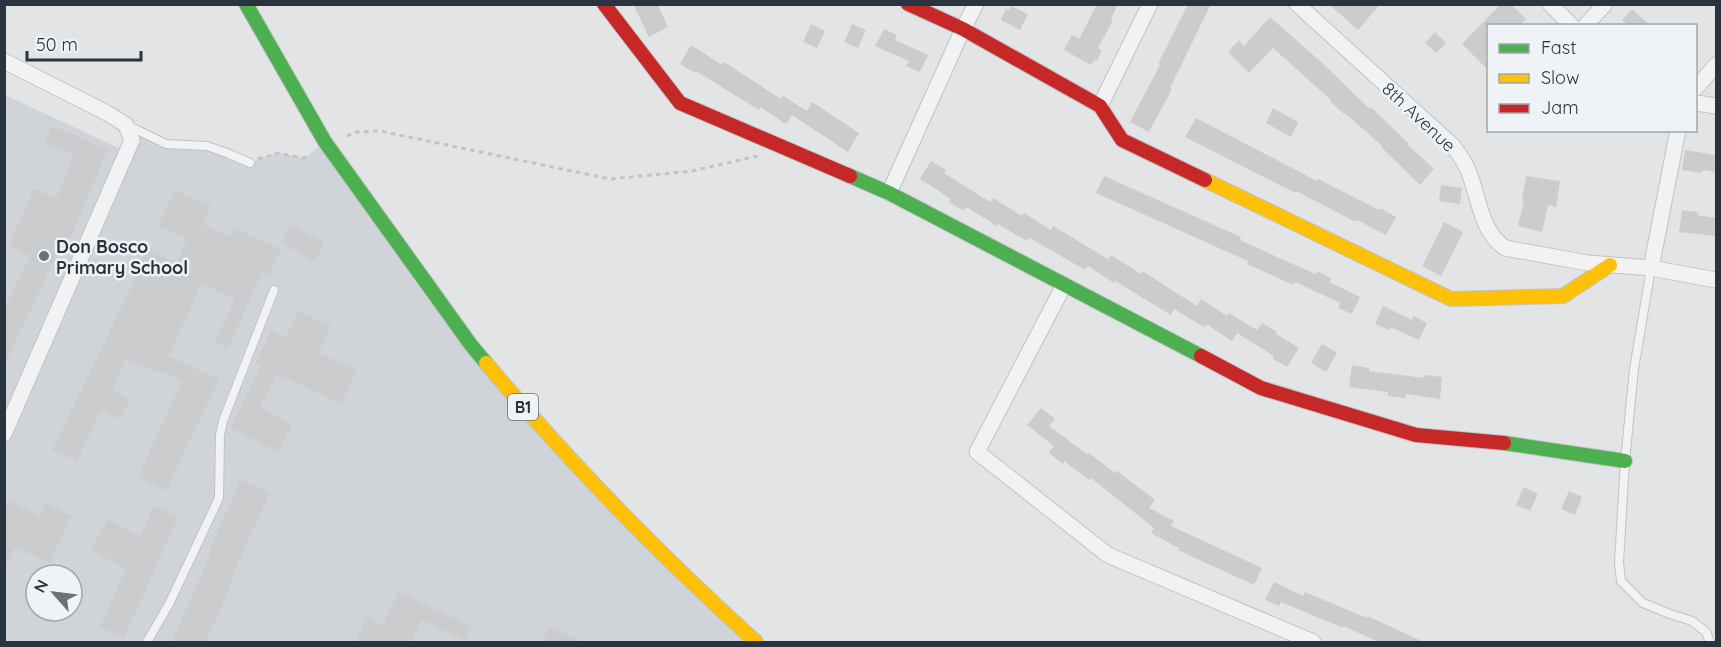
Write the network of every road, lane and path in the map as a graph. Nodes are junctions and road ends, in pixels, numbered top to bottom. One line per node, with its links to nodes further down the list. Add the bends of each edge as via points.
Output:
1 (246, 4): 20 (main road, B1)
2 (604, 4): 21 (main road, via 680,103)
3 (908, 4): 11 (main road)
4 (976, 4): 11 (street)
5 (1150, 4): 17 (street)
6 (1297, 4): 24 (street, 8th Avenue, via 1453,146 1463,158 1489,233 1496,242 1505,248)
7 (1550, 4): 9 (street)
8 (1605, 4): 10 (street)
9 (1570, 24)
10 (1587, 24)
11 (963, 29): 17 (main road); 23 (street)
12 (4, 61): 18 (street)
13 (1716, 65): 14 (street)
14 (1697, 86)
15 (1697, 103): 16 (street)
16 (1716, 105)
17 (1100, 106): 24 (main road, via 1122,140 1451,299 1563,296)
18 (126, 125): 22 (lane, via 166,144 207,146); 29 (street, via 132,140 128,152)
19 (1678, 132): 25 (street)
20 (325, 142): 21 (path, via 356,132 380,131 610,179 692,171); 22 (path, via 304,158 278,153); 32 (main road, B1, via 471,345 517,400 636,528)
21 (786, 149): 23 (main road)
22 (250, 164)
23 (889, 193): 27 (main road)
24 (1610, 265): 25 (street, 8th Avenue)
25 (1651, 268): 26 (street, 8th Avenue); 30 (lane, via 1634,369)
26 (1716, 279)
27 (1064, 285): 30 (main road, via 1261,388 1416,435 1522,445); 33 (street, via 977,452 1108,555)
28 (274, 290): 31 (lane, via 223,421 219,498)
29 (4, 434)
30 (1625, 461): 34 (lane, via 1621,580 1643,603 1692,621 1706,632)
31 (147, 642)
32 (756, 642)
33 (1313, 642)
34 (1710, 642)

